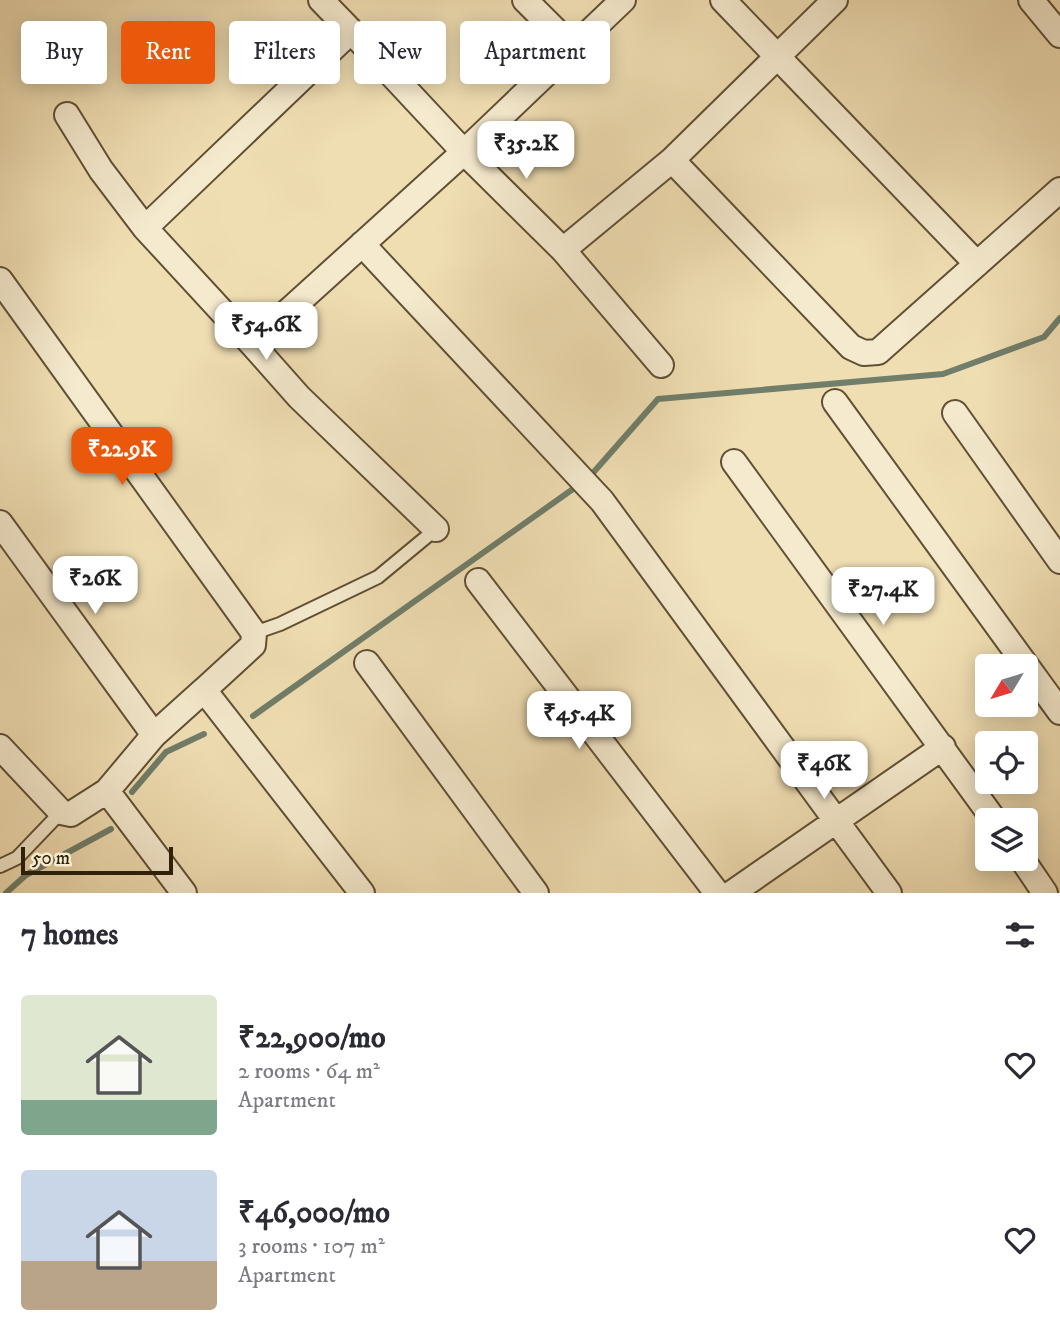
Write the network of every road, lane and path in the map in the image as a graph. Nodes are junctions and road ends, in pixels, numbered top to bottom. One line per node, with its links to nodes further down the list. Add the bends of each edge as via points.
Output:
1 (321, 0): 9 (street)
2 (525, 0): 7 (street)
3 (623, 0): 8 (street)
4 (723, 0): 11 (street)
5 (835, 0): 11 (street)
6 (1031, 0): 10 (street)
7 (546, 21)
8 (602, 21)
9 (351, 32): 14 (street); 17 (street)
10 (1060, 34)
11 (778, 58): 15 (street); 20 (street)
12 (537, 84): 14 (street)
13 (67, 115): 17 (street)
14 (464, 152): 18 (street); 19 (street)
15 (672, 160): 19 (street); 20 (street, via 851,347 864,353 884,348)
16 (1060, 190): 20 (street)
17 (145, 228): 22 (street)
18 (362, 244): 22 (street); 41 (street, via 602,502)
19 (563, 250): 23 (street)
20 (976, 264)
21 (0, 280): 31 (street)
22 (252, 344): 28 (street, via 299,397)
23 (661, 365)
24 (835, 402): 34 (street)
25 (955, 413): 29 (street)
26 (734, 462): 37 (street)
27 (0, 523): 35 (street)
28 (436, 529): 31 (lane, via 377,577)
29 (1060, 561)
30 (478, 581): 47 (street)
31 (254, 633): 33 (street, via 253,645)
32 (367, 663): 46 (street)
33 (204, 690): 35 (street); 45 (street)
34 (1060, 712)
35 (154, 735): 38 (street)
36 (0, 747): 40 (street)
37 (943, 747): 39 (street); 41 (street)
38 (107, 791): 40 (street, via 71,814); 44 (street)
39 (986, 808)
40 (61, 812): 42 (lane, via 17,858)
41 (836, 820): 48 (street); 49 (street)
42 (0, 866)
43 (1030, 871): 50 (street)
44 (184, 893)
45 (362, 893)
46 (536, 893)
47 (717, 893)
48 (732, 893)
49 (889, 893)
50 (1045, 893)

